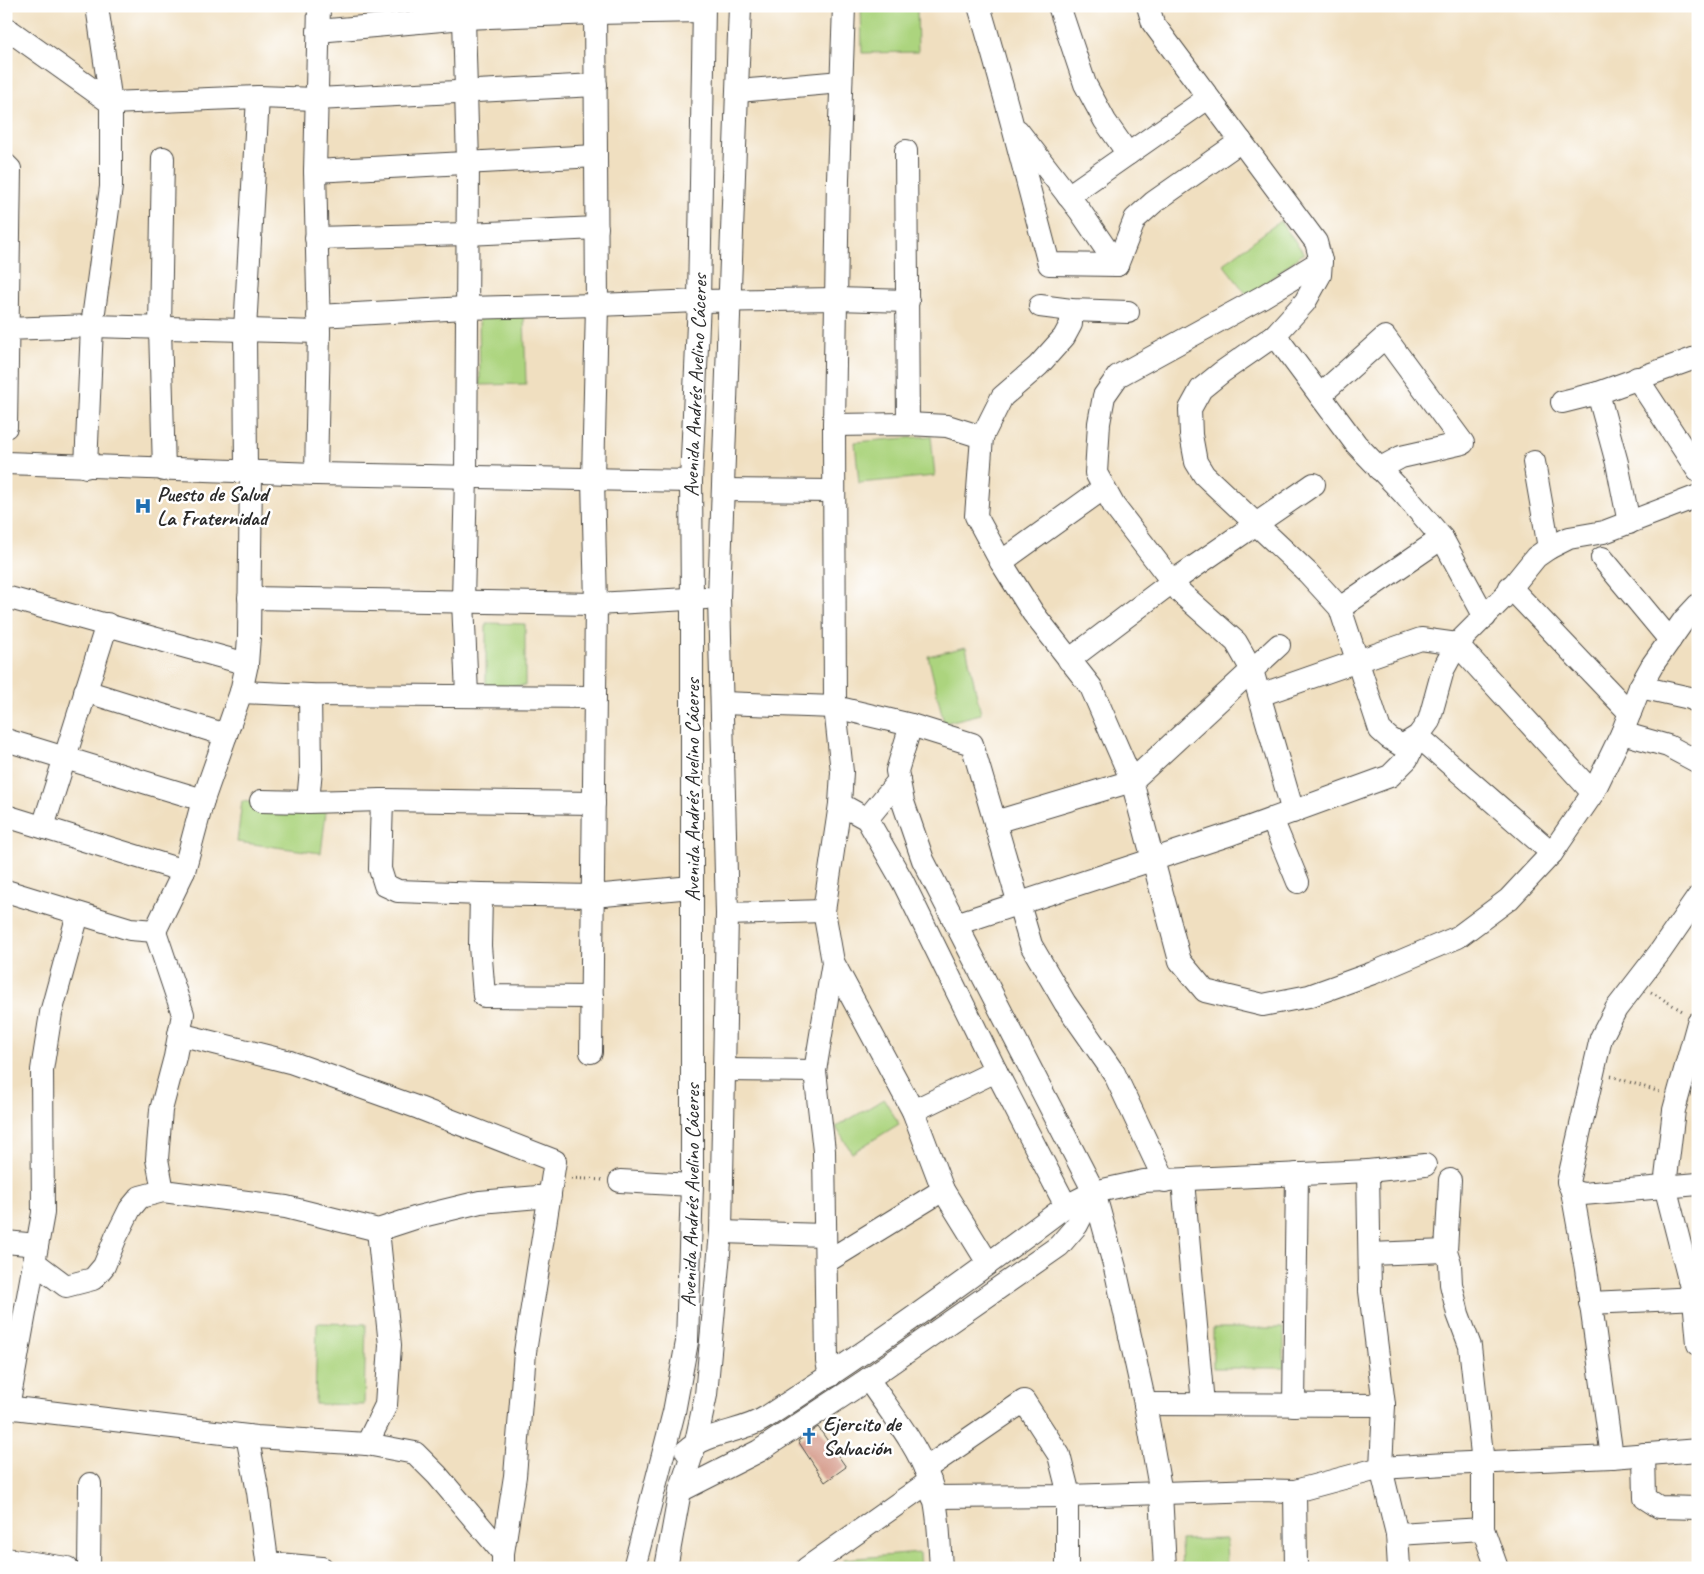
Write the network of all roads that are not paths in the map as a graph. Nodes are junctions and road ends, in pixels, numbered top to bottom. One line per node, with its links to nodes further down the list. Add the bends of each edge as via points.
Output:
1 (97, 6): 20 (street)
2 (318, 6): 12 (street)
3 (740, 6): 16 (street, Avenida Andrés Avelino Cáceres)
4 (844, 6): 13 (street)
5 (979, 6): 21 (street)
6 (1059, 6): 24 (street, via 1085,84)
7 (1148, 6): 19 (street, via 1153,23)
8 (595, 9): 9 (street); 10 (street); 14 (street)
9 (703, 9): 37 (street, Avenida Andrés Avelino Cáceres)
10 (465, 12): 12 (street); 15 (street)
11 (6, 28): 20 (street)
12 (318, 31): 18 (street)
13 (841, 82): 16 (street); 36 (street)
14 (596, 85): 15 (street); 25 (street)
15 (467, 91): 18 (street); 27 (street)
16 (738, 91): 38 (street, Avenida Andrés Avelino Cáceres)
17 (258, 97): 18 (street); 20 (street); 49 (street)
18 (317, 98): 29 (street)
19 (1208, 98): 22 (street); 24 (street)
20 (111, 103): 46 (street, via 111,187)
21 (1011, 122): 30 (street); 35 (street, via 1049,264)
22 (1241, 141): 34 (street, via 1316,242); 35 (street, via 1135,219)
23 (906, 151): 39 (street)
24 (1128, 154): 30 (street)
25 (596, 156): 27 (street); 31 (street)
26 (163, 158): 47 (street)
27 (468, 163): 29 (street); 32 (street)
28 (6, 165): 48 (street, via 10,169)
29 (315, 171): 33 (street)
30 (1068, 196): 35 (street)
31 (597, 228): 32 (street); 40 (street)
32 (467, 234): 33 (street); 42 (street)
33 (316, 238): 45 (street)
34 (1321, 261): 50 (street, via 1320,276 1306,302); 72 (street, via 1118,376 1104,396 1099,423 1096,473)
35 (1116, 266)
36 (836, 299): 38 (street); 39 (street); 57 (street)
37 (699, 301): 38 (street); 40 (street); 70 (street, Avenida Andrés Avelino Cáceres)
38 (730, 301): 73 (street, Avenida Andrés Avelino Cáceres)
39 (908, 301): 56 (street)
40 (597, 305): 42 (street); 69 (street)
41 (1040, 306): 43 (street)
42 (466, 308): 45 (street); 68 (street)
43 (1072, 310): 44 (street); 59 (street, via 1072,324 1064,337 1038,366 1002,397)
44 (1128, 312)
45 (319, 324): 49 (street); 67 (street)
46 (92, 326): 47 (street); 48 (street); 62 (street)
47 (160, 328): 49 (street); 64 (street)
48 (7, 330): 58 (street)
49 (244, 330): 66 (street)
50 (1275, 335): 54 (street); 77 (street, via 1201,389 1190,409 1196,462 1204,475)
51 (1698, 357): 52 (street)
52 (1637, 378): 53 (street); 65 (street)
53 (1598, 393): 55 (street); 76 (street)
54 (1320, 395): 63 (street); 63 (street, via 1385,337 1463,443 1401,457)
55 (1562, 402)
56 (908, 424): 57 (street); 59 (street, via 947,426)
57 (834, 425): 74 (street)
58 (6, 427)
59 (982, 437): 81 (street, via 976,516)
60 (1534, 462): 79 (street)
61 (6, 463): 62 (street)
62 (86, 467): 64 (street)
63 (1378, 469): 78 (street)
64 (164, 470): 66 (street)
65 (1698, 471)
66 (248, 472): 67 (street); 85 (street)
67 (316, 474): 68 (street)
68 (466, 476): 69 (street); 88 (street)
69 (593, 479): 70 (street); 89 (street)
70 (691, 481): 86 (street, Avenida Andrés Avelino Cáceres)
71 (1314, 484): 77 (street)
72 (1104, 488): 81 (street); 82 (street)
73 (723, 490): 74 (street); 87 (street, Avenida Andrés Avelino Cáceres)
74 (834, 491): 110 (street)
75 (1698, 496): 76 (street)
76 (1629, 523): 79 (street, via 1604,532 1569,538)
77 (1256, 524): 82 (street); 91 (street)
78 (1442, 538): 91 (street); 92 (street)
79 (1549, 548): 83 (street, via 1536,556)
80 (1602, 558): 94 (street)
81 (1000, 562): 97 (street)
82 (1172, 582): 97 (street); 100 (street, via 1236,642)
83 (1510, 587): 92 (street); 111 (street)
84 (6, 596): 93 (street)
85 (249, 598): 88 (street); 99 (street)
86 (692, 598): 87 (street); 89 (street); 136 (street, Avenida Andrés Avelino Cáceres)
87 (719, 598): 109 (street, Avenida Andrés Avelino Cáceres)
88 (462, 601): 89 (street); 105 (street)
89 (596, 604): 108 (street)
90 (1698, 605): 94 (street)
91 (1340, 608): 98 (street)
92 (1485, 617): 95 (street)
93 (107, 624): 99 (street); 102 (street)
94 (1670, 640): 101 (street)
95 (1457, 644): 98 (street, via 1421,639); 114 (street, via 1443,670 1428,720); 120 (street)
96 (1279, 645): 100 (street)
97 (1069, 660): 119 (street, via 1091,687)
98 (1358, 660): 106 (street); 114 (street, via 1380,730 1402,746)
99 (247, 664): 103 (street)
100 (1252, 670): 106 (street); 119 (street)
101 (1640, 687): 107 (street); 111 (street)
102 (85, 691): 113 (street); 116 (street)
103 (242, 692): 104 (street); 113 (street)
104 (310, 695): 105 (street); 124 (street)
105 (467, 695): 108 (street)
106 (1260, 695): 128 (street)
107 (1695, 696)
108 (595, 697): 125 (street)
109 (722, 703): 110 (street); 144 (street, Avenida Andrés Avelino Cáceres)
110 (835, 707): 112 (street); 126 (street, via 842,772)
111 (1626, 723): 117 (street); 120 (street)
112 (911, 725): 118 (street, via 897,771); 130 (street, via 972,744)
113 (226, 735): 121 (street)
114 (1418, 736): 128 (street, via 1406,760 1390,776); 132 (street)
115 (6, 740): 116 (street)
116 (65, 758): 121 (street); 131 (street)
117 (1698, 762)
118 (899, 780): 129 (street); 145 (street, via 923,860)
119 (1132, 781): 130 (street); 133 (street)
120 (1593, 793): 132 (street)
121 (203, 800): 134 (street)
122 (382, 800): 124 (street); 125 (street); 138 (street, via 380,869 385,885 398,891)
123 (261, 801): 124 (street)
124 (308, 802)
125 (594, 803): 139 (street)
126 (840, 804): 129 (street); 142 (street)
127 (6, 816): 131 (street)
128 (1282, 816): 133 (street); 135 (street)
129 (867, 819): 154 (street, via 903,882)
130 (995, 822): 141 (street)
131 (43, 827): 134 (street)
132 (1552, 853): 133 (street, via 1509,900 1458,937 1374,973 1309,996 1263,1005 1205,991 1180,961)
133 (1154, 859): 141 (street)
134 (184, 870): 146 (street)
135 (1298, 882)
136 (692, 887): 139 (street); 163 (street, Avenida Andrés Avelino Cáceres)
137 (6, 891): 143 (street)
138 (481, 894): 139 (street); 148 (street, via 480,946 484,996)
139 (593, 896): 148 (street)
140 (1698, 897): 168 (street, via 1616,1009 1601,1038 1568,1182)
141 (1020, 902): 145 (street); 161 (street, via 1031,945 1064,1003 1114,1073)
142 (824, 911): 144 (street); 147 (street)
143 (78, 914): 146 (street, via 130,929); 176 (street, via 51,1013 42,1070 43,1213)
144 (727, 914): 152 (street, Avenida Andrés Avelino Cáceres)
145 (956, 924): 169 (street)
146 (155, 931): 150 (street, via 182,1014)
147 (833, 962): 153 (street); 155 (street)
148 (592, 996): 151 (street)
149 (1694, 1019): 165 (street, via 1674,1110)
150 (179, 1034): 164 (street, via 290,1062 555,1161); 167 (street, via 162,1110 157,1159)
151 (591, 1052)
152 (724, 1070): 153 (street); 172 (street, Avenida Andrés Avelino Cáceres)
153 (815, 1071): 173 (street, via 824,1151)
154 (996, 1071): 155 (street); 170 (street)
155 (913, 1111): 166 (street)
156 (1424, 1165): 157 (street)
157 (1368, 1171): 158 (street); 177 (street)
158 (1297, 1174): 161 (street); 187 (street)
159 (1450, 1180): 175 (street)
160 (620, 1181): 163 (street)
161 (1174, 1181): 169 (street, via 1144,1181); 186 (street)
162 (1698, 1184): 165 (street)
163 (692, 1185): 198 (street, Avenida Andrés Avelino Cáceres, via 687,1342 674,1412)
164 (551, 1186): 171 (street, via 418,1217); 209 (street, via 525,1352 515,1476)
165 (1665, 1186): 168 (street, via 1583,1194); 180 (street)
166 (943, 1190): 178 (street); 179 (street)
167 (163, 1191): 171 (street, via 286,1207); 176 (street, via 140,1197 130,1209 104,1266 92,1279 66,1286)
168 (1572, 1191): 181 (street)
169 (1094, 1192): 170 (street); 184 (street, via 1077,1225 1059,1246); 185 (street, via 1115,1268)
170 (1066, 1206): 179 (street)
171 (378, 1230): 192 (street, via 390,1345 386,1405)
172 (721, 1232): 173 (street); 191 (street, Avenida Andrés Avelino Cáceres, via 706,1395)
173 (825, 1235): 178 (street)
174 (6, 1242): 176 (street)
175 (1446, 1250): 177 (street); 196 (street, via 1458,1314 1470,1346)
176 (36, 1253): 189 (street)
177 (1370, 1254): 188 (street, via 1370,1291)
178 (826, 1262): 183 (street)
179 (988, 1263): 183 (street)
180 (1696, 1299): 181 (street); 182 (street)
181 (1590, 1303): 195 (street)
182 (1698, 1344)
183 (830, 1376): 191 (street, via 758,1423)
184 (868, 1380): 199 (street, via 914,1447); 201 (street, via 759,1451)
185 (1145, 1404): 186 (street); 203 (street)
186 (1203, 1404): 187 (street)
187 (1294, 1404): 188 (street)
188 (1384, 1405): 197 (street)
189 (7, 1407): 190 (street)
190 (246, 1436): 192 (street); 210 (street)
191 (696, 1442): 198 (street); 201 (street, Avenida Andrés Avelino Cáceres)
192 (367, 1444): 209 (street, via 415,1453 437,1475)
193 (1696, 1445): 194 (street)
194 (1644, 1454): 195 (street); 205 (street, via 1645,1498 1659,1507)
195 (1612, 1457): 196 (street)
196 (1483, 1463): 197 (street); 206 (street)
197 (1381, 1468): 202 (street); 207 (street)
198 (657, 1476): 214 (street, Avenida Andrés Avelino Cáceres)
199 (929, 1482): 204 (street); 204 (street, via 1024,1401 1059,1455); 216 (street); 217 (street, via 938,1520)
200 (90, 1484): 212 (street)
201 (680, 1491): 215 (street, Avenida Andrés Avelino Cáceres)
202 (1295, 1491): 203 (street); 220 (street)
203 (1161, 1493): 204 (street); 219 (street)
204 (1067, 1496): 218 (street)
205 (1698, 1508)
206 (1483, 1529): 207 (street); 221 (street)
207 (1400, 1556)
208 (6, 1559): 211 (street)
209 (503, 1560)
210 (268, 1566): 213 (street)
211 (67, 1568)
212 (89, 1568)
213 (322, 1568)
214 (634, 1568)
215 (666, 1568)
216 (807, 1568)
217 (941, 1568)
218 (1067, 1568)
219 (1165, 1568)
220 (1296, 1568)
221 (1497, 1568)

